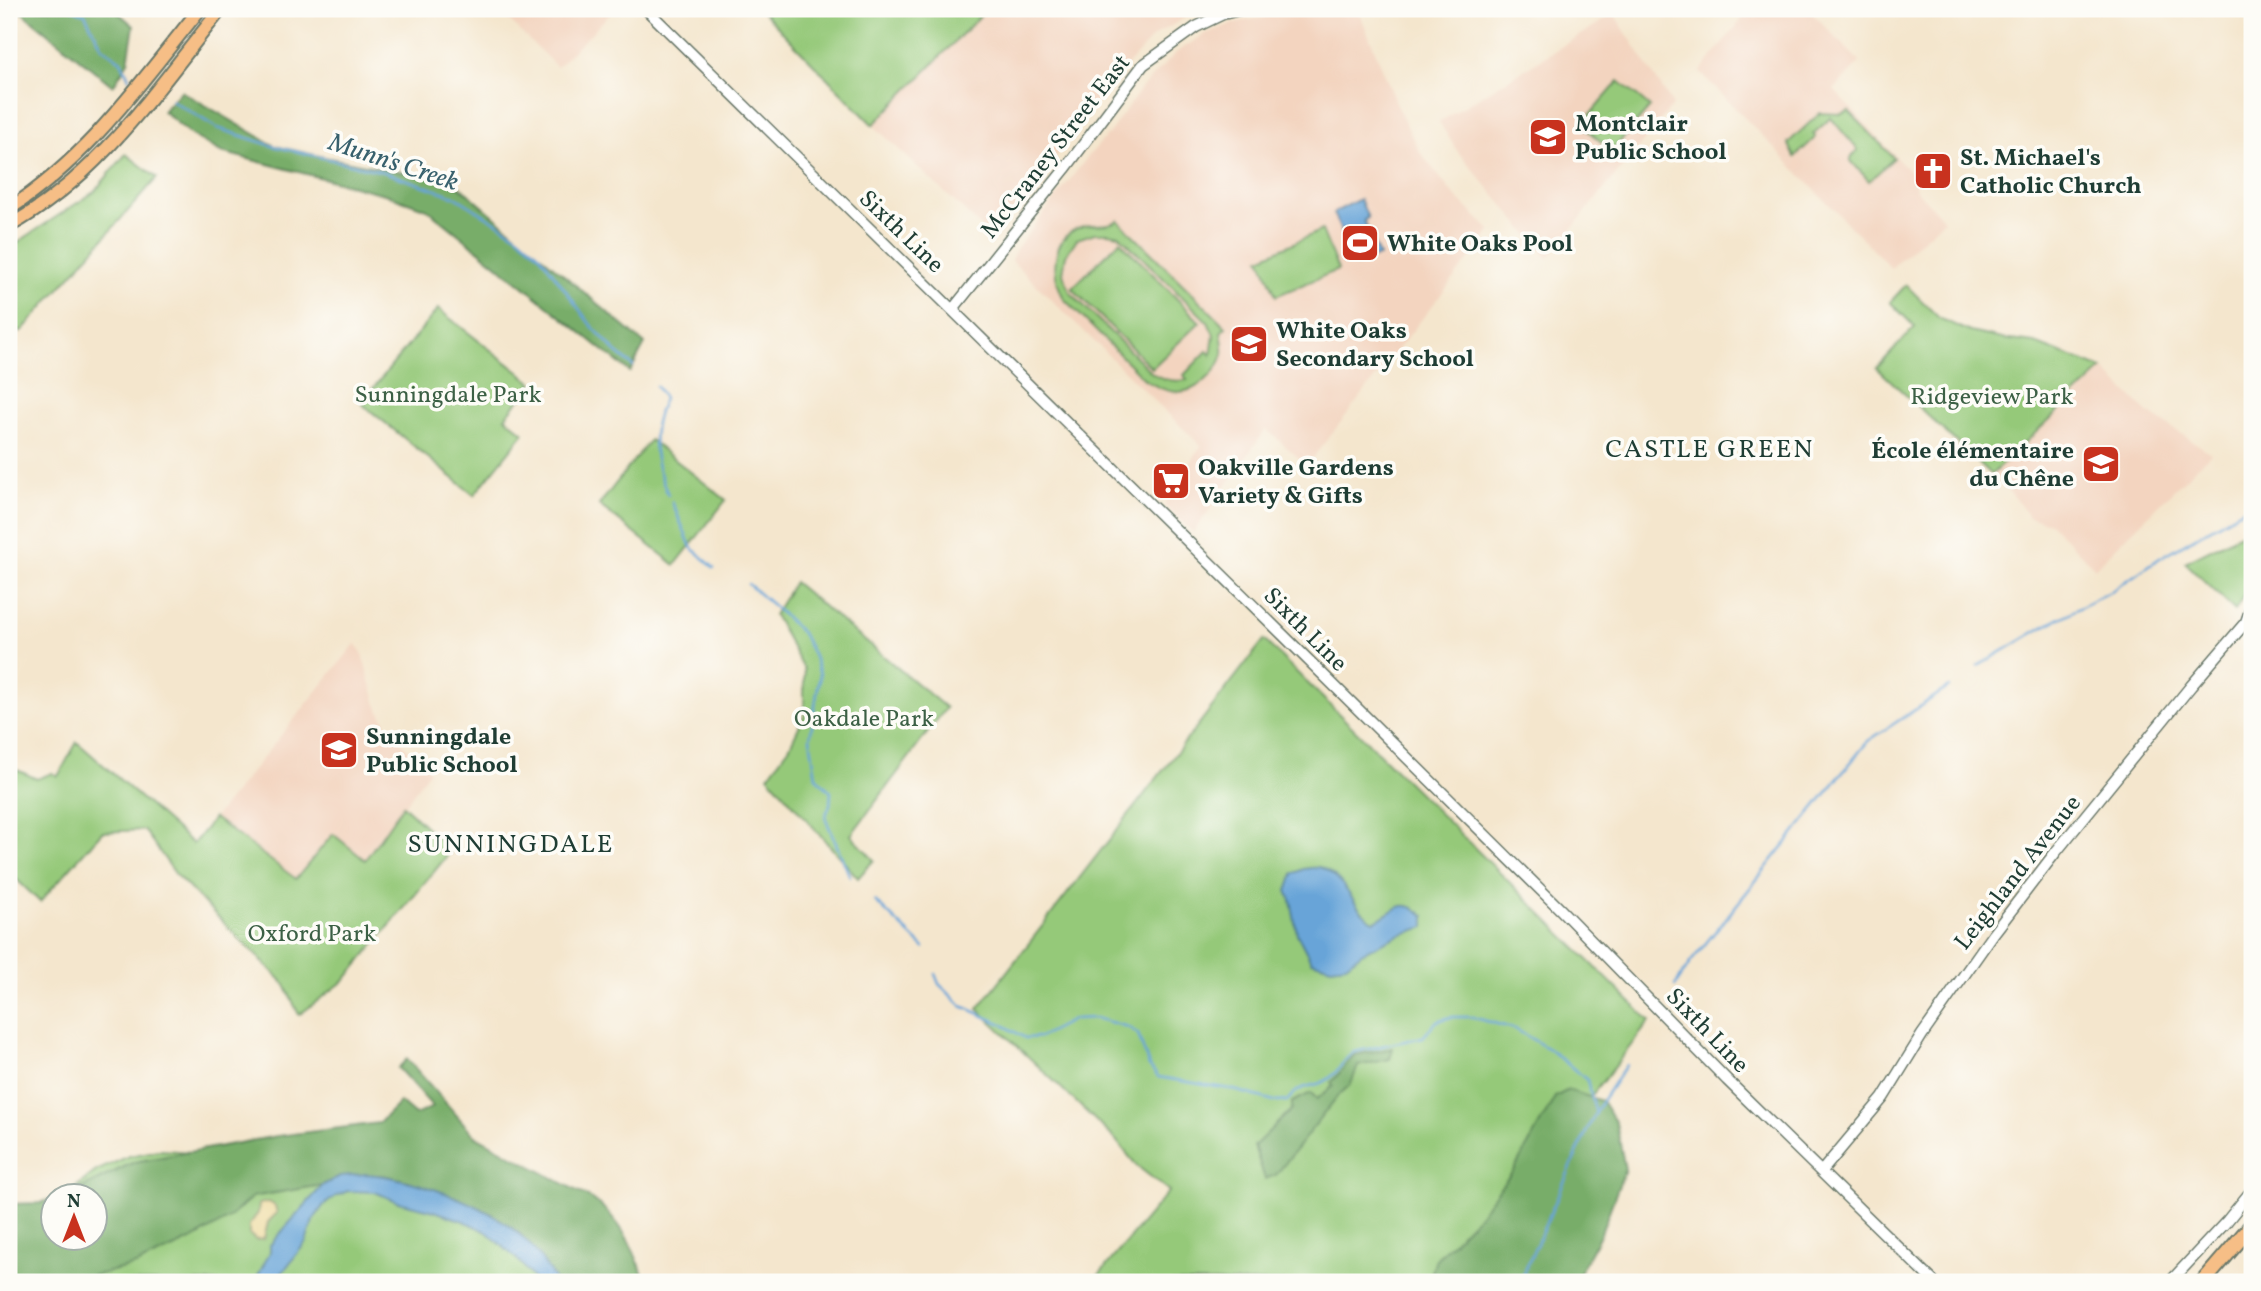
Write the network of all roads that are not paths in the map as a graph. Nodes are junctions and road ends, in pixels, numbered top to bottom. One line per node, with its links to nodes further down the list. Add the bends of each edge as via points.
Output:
1 (200, 9): 5 (main road, via 110,122 72,160)
2 (221, 9): 6 (main road, via 122,133 51,198)
3 (646, 9): 7 (street, Sixth Line)
4 (1243, 9): 7 (street, McCraney Street East, via 1196,27 1143,65)
5 (9, 209)
6 (9, 226)
7 (953, 309): 9 (street, Sixth Line)
8 (2252, 605): 9 (street, Leighland Avenue, via 2246,622 1993,934 1883,1098)
9 (1822, 1171): 12 (street, Sixth Line)
10 (2252, 1190): 13 (street)
11 (2252, 1225): 14 (highway)
12 (1934, 1282)
13 (2170, 1282)
14 (2203, 1282)

